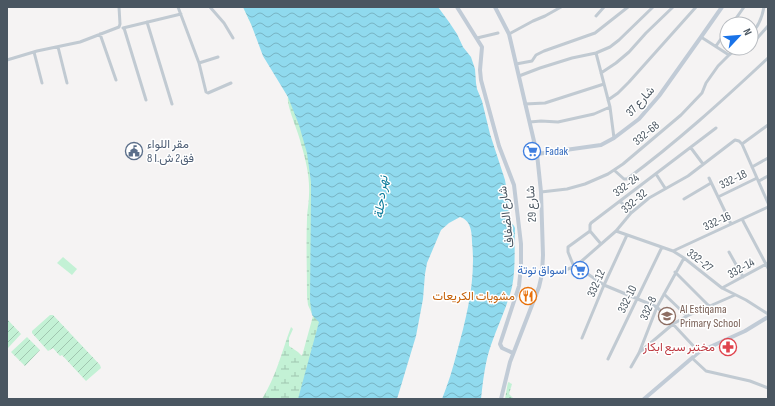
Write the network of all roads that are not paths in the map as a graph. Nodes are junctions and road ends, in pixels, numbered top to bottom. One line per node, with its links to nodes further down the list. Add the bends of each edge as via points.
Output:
1 (119, 7): 20 (street)
2 (178, 7): 15 (street)
3 (210, 7): 28 (street)
4 (457, 7): 29 (street, شارع الضفاف)
5 (495, 7): 25 (street, شارع 29)
6 (561, 7): 25 (street)
7 (604, 7): 16 (street)
8 (628, 7): 41 (street, via 595,34 544,51 536,55 532,61)
9 (653, 7): 35 (street, via 619,40)
10 (673, 7): 42 (street, via 629,52)
11 (696, 7): 50 (street, via 629,82)
12 (722, 7): 27 (street, شارع 37)
13 (744, 7): 17 (street)
14 (764, 7): 19 (street)
15 (181, 14): 18 (street); 40 (street)
16 (596, 16)
17 (738, 16)
18 (147, 22): 22 (street); 51 (street)
19 (759, 23)
20 (120, 26): 22 (street); 24 (street)
21 (768, 26): 26 (street)
22 (124, 28): 49 (street)
23 (498, 33): 29 (street)
24 (100, 34): 32 (street); 44 (street)
25 (509, 34): 41 (street, شارع 29)
26 (759, 36)
27 (701, 37): 31 (street); 57 (street, شارع 37, via 654,102 639,119)
28 (233, 38)
29 (477, 38): 107 (street, شارع الضفاف, via 482,49 481,80 499,146 513,182 519,229 519,286 500,344 502,348)
30 (719, 42): 31 (street)
31 (716, 46): 33 (street)
32 (58, 47): 34 (street); 46 (street)
33 (719, 48)
34 (34, 52): 39 (street); 45 (street)
35 (596, 53): 42 (street); 43 (street, via 572,58)
36 (728, 56): 64 (street, 332-68, via 718,66 702,92 681,115)
37 (218, 57): 40 (street)
38 (768, 58): 64 (street, via 696,124 627,179)
39 (7, 60)
40 (199, 63): 47 (street, via 207,93)
41 (516, 64): 43 (street, شارع 29)
42 (601, 73): 48 (street)
43 (519, 76): 52 (street, شارع 29)
44 (116, 80)
45 (42, 83)
46 (67, 83)
47 (231, 83)
48 (604, 84): 50 (street); 52 (street, via 545,103)
49 (146, 100)
50 (608, 100): 53 (street)
51 (172, 104)
52 (526, 104): 54 (street, شارع 29)
53 (610, 107): 54 (street, via 594,114 558,122); 57 (street)
54 (530, 122): 60 (street, شارع 29)
55 (768, 125): 58 (street)
56 (716, 128): 59 (street, 332-24)
57 (614, 138): 60 (street, شارع 37, via 601,145)
58 (742, 144): 62 (street, 332-32, via 735,140); 63 (street)
59 (691, 148): 62 (street); 65 (street, 332-24)
60 (537, 154): 72 (street, شارع 29)
61 (768, 158): 63 (street)
62 (703, 164): 71 (street, 332-32, via 688,176)
63 (752, 167): 68 (street)
64 (614, 170): 72 (street, 332-68, via 585,184)
65 (656, 174): 71 (street); 75 (street, 332-24)
66 (768, 176): 69 (street)
67 (708, 178): 70 (street)
68 (757, 178): 69 (street); 73 (street, 332-18)
69 (759, 181): 76 (street)
70 (711, 183): 73 (street); 74 (street)
71 (665, 188): 78 (street, 332-32)
72 (541, 192): 93 (street, شارع 29)
73 (718, 197): 80 (street)
74 (684, 199)
75 (620, 201): 78 (street); 81 (street, 332-24, via 591,223)
76 (768, 202)
77 (768, 207): 79 (street, 332-16)
78 (631, 213): 82 (street, 332-32)
79 (742, 219): 80 (street, 332-16); 89 (street)
80 (731, 224): 86 (street, 332-16)
81 (590, 231): 84 (street); 90 (street, 332-24, via 568,247)
82 (616, 231): 83 (street, 332-27); 84 (street, 332-32)
83 (627, 235): 85 (street, 332-27); 95 (street, 332-12)
84 (601, 244): 90 (street, 332-32)
85 (662, 247): 86 (street, 332-27); 99 (street, 332-10)
86 (673, 251): 88 (street, 332-27)
87 (729, 252): 94 (street)
88 (684, 258): 92 (street, 332-8); 96 (street, 332-27)
89 (767, 264): 91 (street); 94 (street, 332-14)
90 (575, 266): 93 (street, 332-32, via 560,272); 95 (street)
91 (768, 268)
92 (676, 272): 97 (street, 332-8); 100 (street)
93 (542, 274): 107 (street, شارع 29)
94 (743, 277): 96 (street, 332-14)
95 (604, 285): 99 (street); 105 (street, 332-12)
96 (722, 288): 98 (street, 332-27)
97 (664, 294): 101 (street, 332-8); 103 (street)
98 (735, 296): 100 (street); 102 (street, 332-27, via 746,300)
99 (636, 299): 101 (street); 109 (street, 332-10)
100 (710, 306): 103 (street)
101 (657, 307): 104 (street); 108 (street, 332-8)
102 (768, 315): 106 (street, via 745,331)
103 (687, 316): 104 (street)
104 (673, 324): 106 (street); 108 (street)
105 (582, 338)
106 (699, 352): 110 (street)
107 (513, 353): 113 (street, شارع 29)
108 (639, 353): 111 (street, 332-8)
109 (608, 358)
110 (692, 358): 112 (street, via 706,371); 114 (street)
111 (631, 367)
112 (768, 388)
113 (501, 399)
114 (644, 399)

